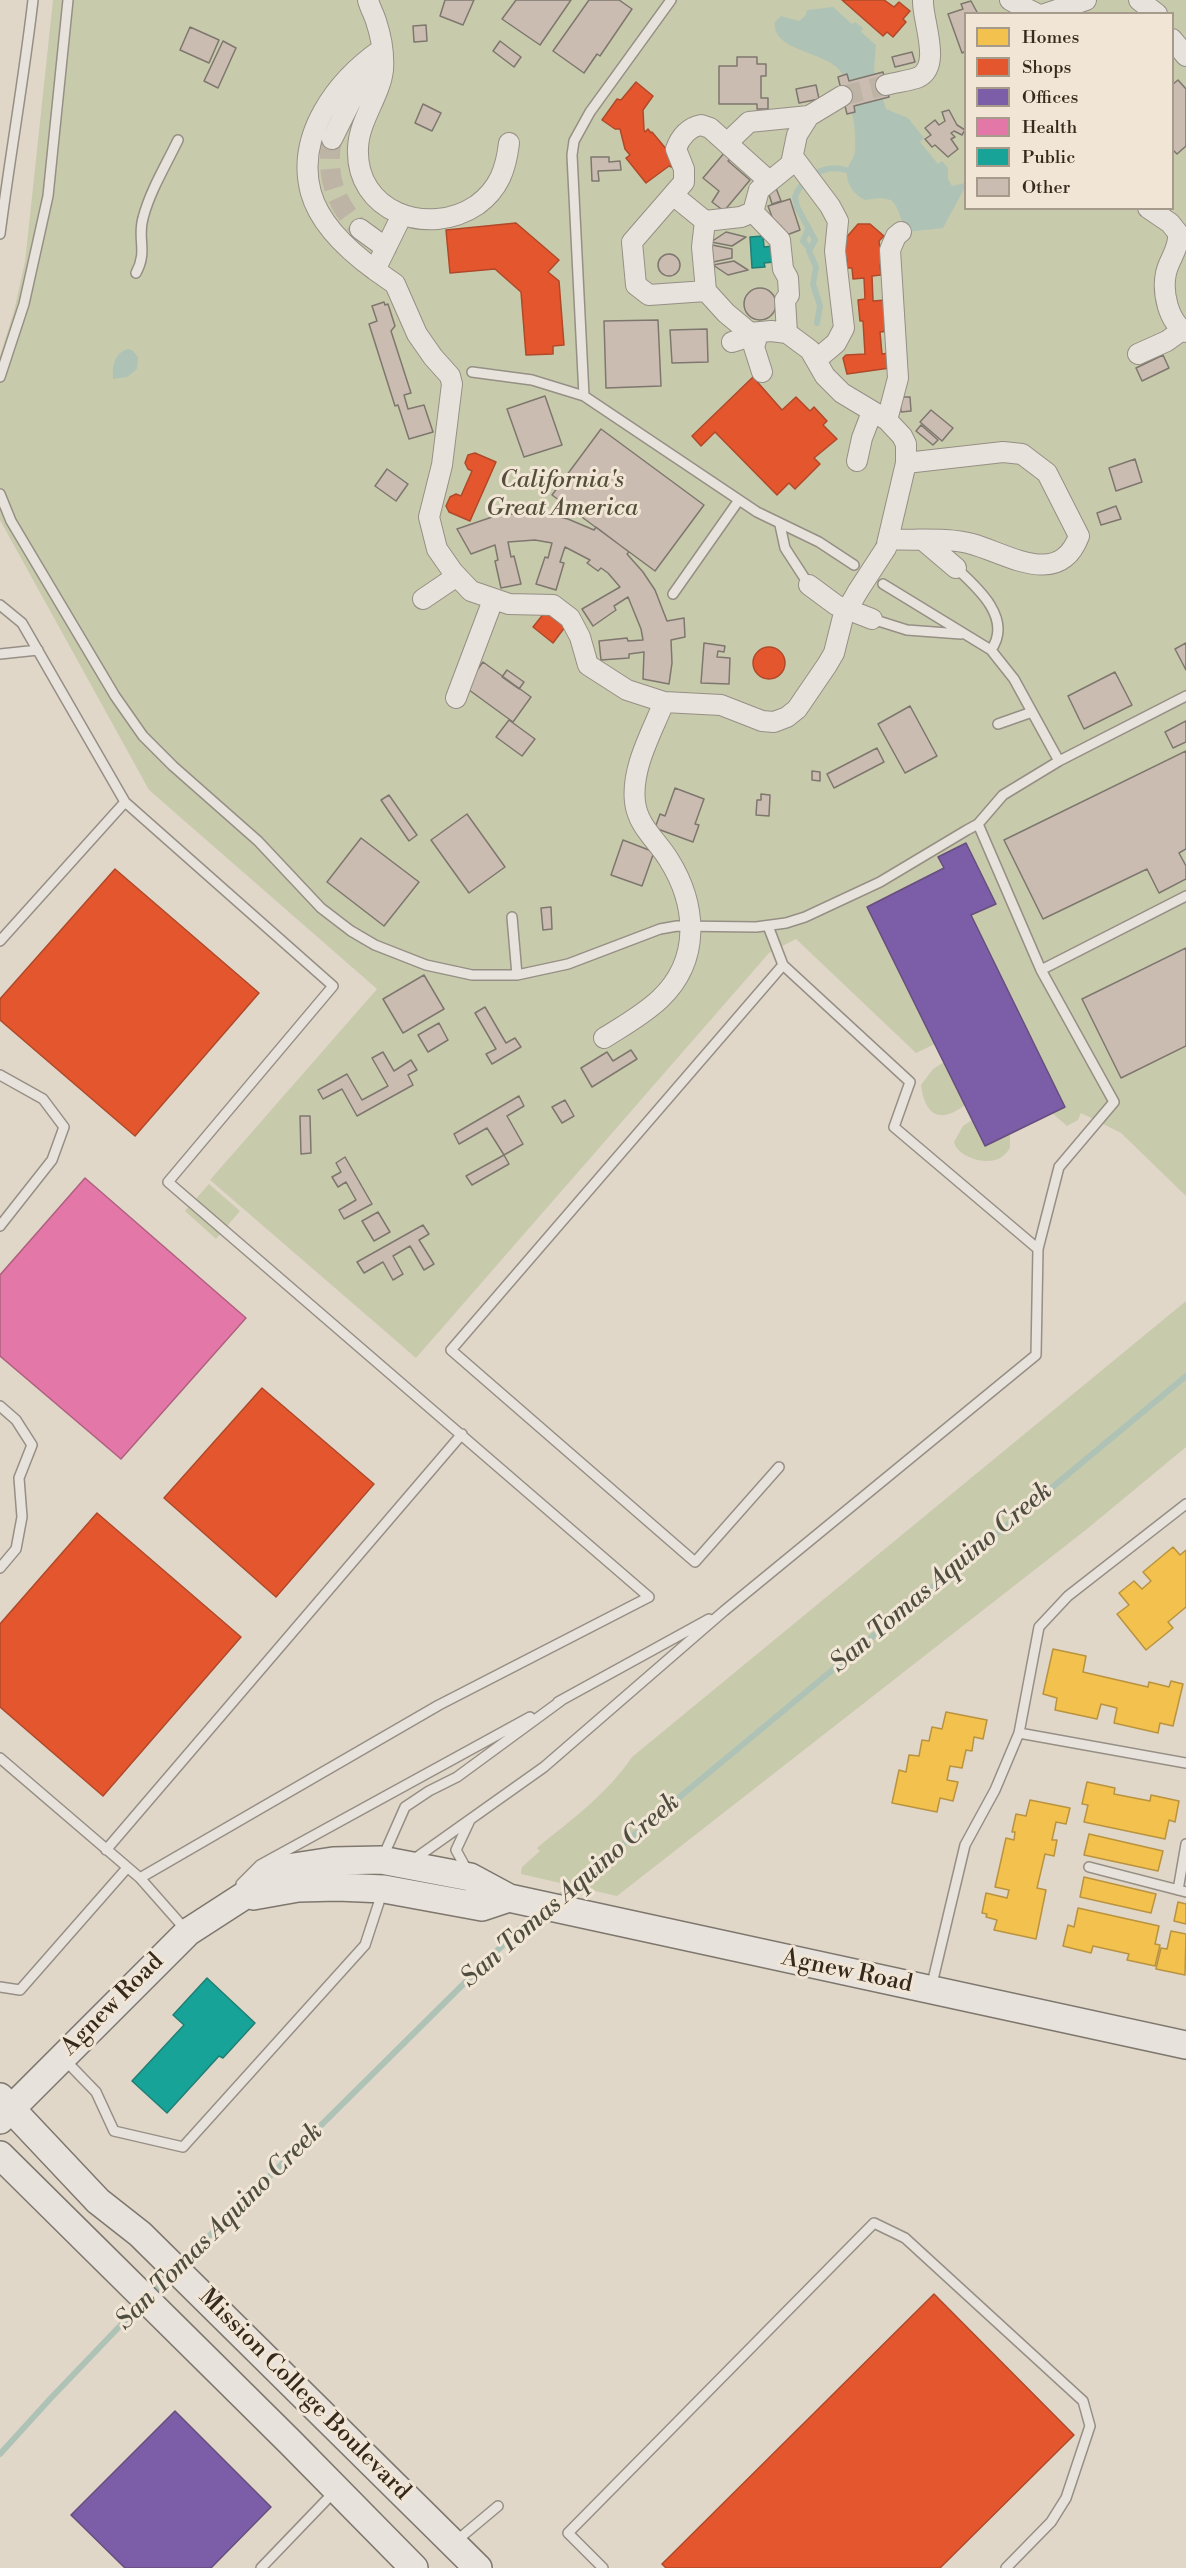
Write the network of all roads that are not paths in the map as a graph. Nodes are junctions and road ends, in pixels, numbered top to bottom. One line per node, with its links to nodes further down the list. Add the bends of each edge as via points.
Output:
1 (33, 0): 29 (lane)
2 (68, 0): 42 (lane, via 48,196 24,304)
3 (368, 0): 12 (street, via 379,29)
4 (671, 0): 43 (lane, via 590,112 574,141)
5 (923, 0): 13 (street, via 931,58 928,69 920,76)
6 (1010, 0): 9 (street)
7 (1086, 0): 10 (street)
8 (1139, 0): 11 (street)
9 (1033, 12)
10 (1051, 12)
11 (1154, 12)
12 (382, 55): 16 (street, via 351,101); 25 (street, via 381,79 360,132 358,162 374,193); 31 (street, via 349,76 327,104 310,143 308,161 311,194 326,222 344,244)
13 (886, 85)
14 (842, 96): 15 (street)
15 (809, 116): 19 (street, via 749,122); 20 (street, via 797,135)
16 (332, 139)
17 (178, 140): 32 (lane, via 143,217 141,263)
18 (509, 143): 25 (street, via 499,183 472,208 428,221)
19 (727, 143): 21 (street); 22 (street, via 706,125 684,134 676,149 684,182)
20 (799, 165): 21 (street); 39 (street, via 838,221 835,251 844,328 836,343)
21 (769, 182): 24 (street, via 759,190)
22 (673, 195): 26 (street); 33 (street, via 632,242 636,285 649,295)
23 (1151, 210): 34 (street, via 1178,233 1165,288 1167,305)
24 (753, 212): 26 (street); 35 (street, via 780,240 783,269 788,278)
25 (402, 215): 30 (street)
26 (705, 221): 33 (street, via 702,247)
27 (360, 229): 30 (street)
28 (901, 232): 44 (street, via 890,250 898,378)
29 (0, 234)
30 (386, 249): 31 (street)
31 (375, 270): 54 (street, via 395,284 417,334 450,376 442,465 429,517 437,549)
32 (136, 273)
33 (706, 291): 36 (street, via 742,327)
34 (1184, 331): 38 (street)
35 (787, 333): 36 (street); 39 (street)
36 (758, 334): 37 (street); 41 (street, via 754,347)
37 (732, 342)
38 (1138, 354)
39 (817, 359): 44 (street, via 834,385)
40 (472, 372): 43 (lane, via 541,382)
41 (762, 372)
42 (0, 377)
43 (584, 396): 48 (lane)
44 (879, 416): 45 (street, via 862,438); 46 (street, via 902,436)
45 (857, 461)
46 (906, 463): 50 (street, via 1003,452 1022,454 1047,473 1079,536 1063,558 1043,566 971,544); 51 (street)
47 (0, 494): 82 (lane, via 11,521 129,718 173,766 258,841 321,908 375,945 426,965 472,975)
48 (738, 501): 49 (lane); 57 (lane)
49 (780, 525): 52 (lane, via 819,542); 55 (lane, via 785,548)
50 (923, 540): 51 (street); 53 (street)
51 (888, 544): 61 (street, bridge)
52 (854, 565)
53 (956, 568): 65 (lane, via 983,594 996,619 997,641)
54 (457, 576): 58 (street); 59 (street, via 471,591)
55 (809, 585): 61 (street, via 825,600)
56 (883, 585): 63 (lane)
57 (673, 594)
58 (423, 599)
59 (493, 600): 68 (street); 69 (street, via 524,606 553,605 576,627 585,660 593,670 627,690)
60 (0, 605): 64 (lane, via 22,623)
61 (847, 610): 62 (street); 69 (street, via 834,653 787,717 762,722 721,705)
62 (872, 619): 63 (lane, via 907,630)
63 (967, 635): 65 (lane)
64 (38, 650): 66 (lane); 73 (lane)
65 (991, 650): 70 (lane, via 1014,679)
66 (0, 654)
67 (1186, 696): 72 (lane)
68 (456, 698)
69 (664, 702): 77 (street, via 642,756 635,803 645,829 672,864)
70 (1032, 712): 71 (lane); 72 (lane)
71 (998, 724)
72 (1059, 761): 74 (lane, via 1003,795)
73 (125, 802): 79 (lane); 88 (lane, via 333,986 168,1182)
74 (978, 824): 78 (lane, via 880,882 805,917); 81 (lane)
75 (1186, 896): 81 (lane)
76 (512, 916): 82 (lane)
77 (692, 926): 78 (lane); 82 (lane, via 660,929 568,964); 83 (street, via 686,957 673,984 649,1008)
78 (768, 926): 80 (lane)
79 (0, 941)
80 (783, 965): 86 (lane, via 910,1082 894,1127); 89 (lane, via 451,1350 695,1563)
81 (1041, 970): 86 (lane, via 1114,1102 1059,1167)
82 (517, 975)
83 (604, 1038)
84 (0, 1075): 85 (lane, via 42,1099 64,1127 52,1160)
85 (0, 1226)
86 (1038, 1249): 92 (lane, via 1036,1355)
87 (0, 1406): 91 (lane, via 16,1420 32,1444 19,1478 22,1516 16,1549)
88 (462, 1434): 99 (lane); 104 (lane, via 649,1597 439,1706)
89 (779, 1467)
90 (1186, 1504): 94 (lane, via 1068,1596 1039,1628)
91 (0, 1568)
92 (724, 1611): 93 (lane); 97 (lane, via 544,1767)
93 (562, 1700): 102 (lane, via 457,1777 405,1807 392,1831); 107 (lane, via 260,1865)
94 (1019, 1733): 96 (lane); 110 (lane, via 995,1790 965,1845)
95 (0, 1758): 99 (lane)
96 (1186, 1763)
97 (471, 1818): 102 (lane); 103 (lane, via 456,1850)
98 (1186, 1844): 105 (lane)
99 (106, 1850): 101 (lane)
100 (1089, 1867): 105 (lane)
101 (127, 1868): 104 (lane); 109 (lane, via 20,1990)
102 (390, 1874): 103 (street, Agnew Road); 106 (street, Agnew Road, via 482,1906); 107 (street, Agnew Road, via 338,1887 298,1888 235,1899); 112 (lane, via 366,1945 183,2147 114,2131 96,2092)
103 (470, 1877): 106 (street, Agnew Road)
104 (140, 1878): 108 (lane)
105 (1182, 1891)
106 (508, 1898): 110 (street, Agnew Road)
107 (210, 1916): 108 (street, Agnew Road)
108 (188, 1932): 112 (street, Agnew Road)
109 (0, 1987)
110 (931, 1990): 111 (street, Agnew Road)
111 (1186, 2045)
112 (62, 2056): 113 (street, Agnew Road)
113 (3, 2108): 117 (street, Mission College Boulevard, via 98,2201 140,2234)
114 (0, 2154): 115 (street, Mission College Boulevard)
115 (337, 2490): 118 (lane); 119 (street, Mission College Boulevard)
116 (498, 2506): 117 (lane)
117 (454, 2544): 120 (street, Mission College Boulevard)
118 (261, 2568)
119 (414, 2568)
120 (478, 2568)
121 (603, 2568): 122 (lane, via 568,2533 874,2223 905,2238 1083,2401 1090,2426 1066,2499 1051,2522)
122 (1006, 2568)

